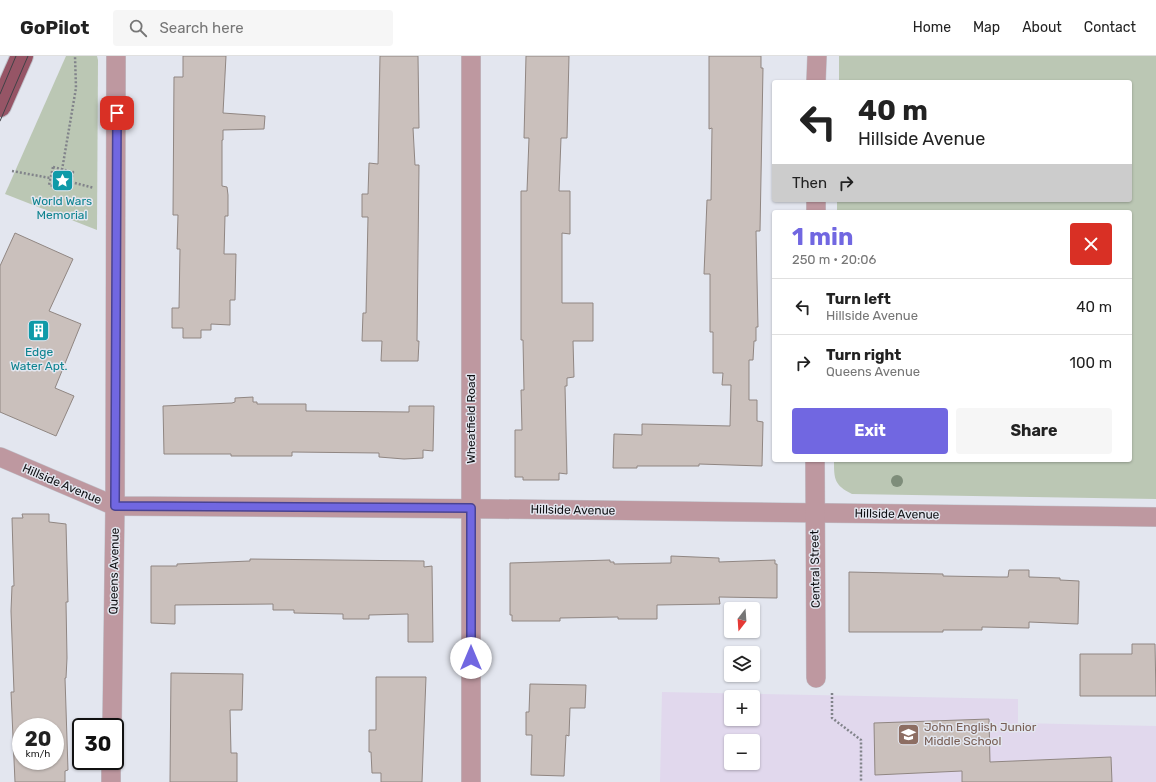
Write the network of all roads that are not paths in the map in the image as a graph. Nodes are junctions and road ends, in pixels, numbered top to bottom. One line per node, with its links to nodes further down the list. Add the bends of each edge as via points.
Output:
1 (22, 56): 6 (main road)
2 (116, 56): 9 (street, Queens Avenue)
3 (471, 56): 10 (street, Wheatfield Road)
4 (817, 56): 5 (street)
5 (816, 80)
6 (0, 106)
7 (0, 457): 9 (street, Hillside Avenue)
8 (815, 462): 11 (street, Central Street)
9 (115, 506): 10 (street, Hillside Avenue); 14 (street, Queens Avenue)
10 (471, 508): 11 (street, Hillside Avenue); 17 (street, Wheatfield Road)
11 (814, 512): 12 (street, Hillside Avenue); 13 (street, Central Street)
12 (1156, 517)
13 (816, 678)
14 (112, 718)
15 (111, 770): 16 (street)
16 (111, 782)
17 (471, 782)

